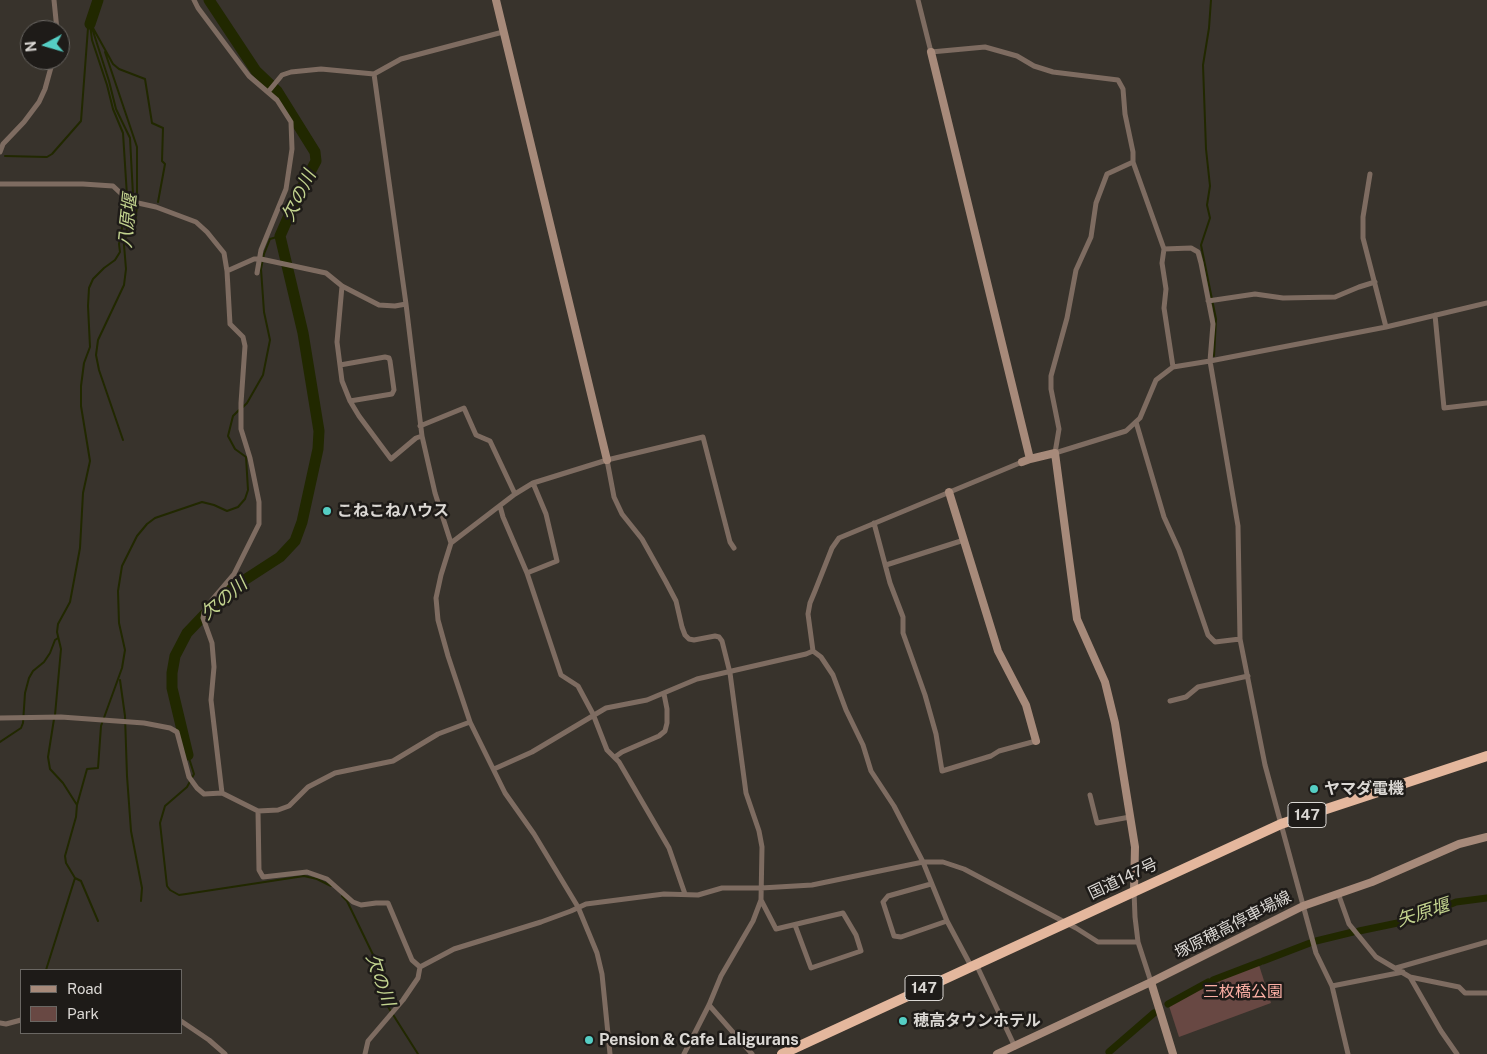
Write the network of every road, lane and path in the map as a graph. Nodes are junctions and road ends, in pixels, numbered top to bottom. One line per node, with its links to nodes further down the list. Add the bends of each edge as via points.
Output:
1 (54, 0): 5 (street)
2 (194, 0): 10 (street, via 249,76)
3 (496, 0): 6 (street)
4 (918, 0): 7 (street)
5 (56, 20)
6 (503, 32): 9 (street, via 405,57); 35 (street)
7 (931, 52): 12 (street, via 985,47 1017,56 1053,72 1118,80 1123,89); 36 (street)
8 (50, 70): 11 (street, via 39,102 3,144)
9 (374, 74): 10 (street, via 299,70 285,74); 22 (street)
10 (269, 91): 16 (street, via 291,122 292,149 286,189)
11 (0, 152)
12 (1133, 162): 15 (street); 34 (street, via 1107,174 1096,203 1091,237 1076,270 1051,376 1059,429)
13 (1370, 174): 19 (street, via 1363,238)
14 (0, 184): 17 (street, via 112,186 126,200 181,215 201,226 224,252)
15 (1164, 248): 21 (street, via 1191,248 1198,252); 28 (street, via 1164,308)
16 (262, 259): 17 (street, via 250,260); 18 (street); 20 (street, via 326,272)
17 (227, 271): 60 (street, via 230,324 243,337 245,346 241,429 259,502 259,524 234,574 205,608 203,618 212,643 211,700)
18 (257, 274)
19 (1375, 282): 21 (street, via 1335,296 1283,298 1255,294); 25 (street)
20 (342, 286): 22 (street, via 380,305); 27 (street, via 337,342)
21 (1208, 301): 26 (street, via 1213,324)
22 (406, 304): 32 (street)
23 (1487, 304): 24 (street)
24 (1435, 315): 25 (street); 30 (street, via 1444,408)
25 (1386, 327): 26 (street)
26 (1210, 361): 28 (street); 47 (street, via 1238,526)
27 (340, 365): 29 (street); 29 (street, via 384,357 390,361 392,394)
28 (1172, 366): 31 (street, via 1156,380)
29 (350, 401): 33 (street, via 392,458)
30 (1487, 403)
31 (1136, 422): 34 (street, via 1126,431); 47 (street, via 1164,517 1179,550 1208,635 1215,642)
32 (420, 426): 33 (street); 39 (street, via 464,408 476,435 490,441)
33 (422, 436): 43 (street)
34 (1055, 453): 36 (street); 63 (street, via 1077,619 1105,682)
35 (607, 460): 37 (street); 44 (street, via 703,437); 49 (street, via 614,497 622,514 642,539 676,601 685,635 694,640 719,637)
36 (1026, 460): 38 (street)
37 (533, 483): 39 (street); 46 (street, via 546,514 556,561)
38 (949, 492): 41 (street); 42 (street)
39 (515, 494): 40 (street)
40 (500, 506): 43 (street); 46 (street)
41 (874, 523): 45 (street); 48 (street, via 839,538 832,548 810,603 808,614)
42 (964, 540): 45 (street); 56 (street, via 998,651 1026,706)
43 (451, 543): 55 (street, via 436,598 438,620)
44 (734, 548)
45 (886, 565): 56 (street, via 936,734 942,771)
46 (527, 573): 53 (street, via 561,675 578,686)
47 (1240, 639): 50 (street)
48 (813, 651): 49 (street); 66 (street, via 828,666 863,744 871,771 894,806)
49 (730, 673): 51 (street, via 697,679); 68 (street, via 746,793 762,847)
50 (1248, 676): 52 (street, via 1198,687 1186,697); 64 (street, via 1265,765)
51 (664, 694): 53 (street); 58 (street, via 667,709 665,731)
52 (1170, 701)
53 (594, 714): 58 (street, via 607,750); 59 (street, via 532,752)
54 (0, 718): 60 (street, via 56,717 170,728 177,732 189,777 204,794)
55 (470, 722): 59 (street); 62 (street, via 438,734 394,762 336,773 308,787 288,806)
56 (1036, 741)
57 (1487, 756): 64 (highway, 国道147号 / 147)
58 (615, 757): 71 (street, via 669,848)
59 (494, 769): 74 (street, via 505,793)
60 (222, 793): 62 (street)
61 (1090, 796): 63 (street, via 1097,823)
62 (258, 811): 81 (street, via 263,877 307,872 327,879 353,902 361,905 388,903 412,960)
63 (1130, 817): 69 (street, via 1135,847)
64 (1281, 824): 69 (highway, 国道147号 / 147); 73 (street)
65 (1487, 837): 70 (street, 塚原穂高停車場線, via 1459,844 1372,882)
66 (923, 862): 67 (street); 68 (street, via 812,885); 76 (street, via 943,862 964,869)
67 (931, 884): 75 (street); 75 (street, via 888,896 883,902 894,936 901,937)
68 (760, 888): 71 (street, via 722,888); 72 (street)
69 (1134, 891): 76 (highway, 国道147号 / 147); 78 (street)
70 (1338, 893): 73 (street, 塚原穂高停車場線); 82 (street, via 1349,924 1376,957)
71 (685, 894): 74 (street, via 608,900)
72 (761, 900): 77 (street, via 776,929); 88 (street, via 753,922 721,976)
73 (1303, 906): 85 (street, 塚原穂高停車場線); 86 (street, via 1319,962)
74 (578, 907): 81 (street, via 454,949); 97 (street, via 602,974)
75 (947, 921): 80 (street)
76 (1066, 923): 78 (street, via 1098,942); 80 (highway, 国道147号 / 147)
77 (795, 924): 77 (street, via 843,913 862,951 811,968)
78 (1138, 942): 85 (street)
79 (1487, 942): 82 (street)
80 (973, 965): 92 (street); 94 (highway, 国道147号 / 147)
81 (420, 967): 96 (street, via 418,978 368,1041)
82 (1396, 968): 83 (street)
83 (1403, 971): 84 (street); 86 (street)
84 (1410, 977): 87 (street, via 1459,987 1465,993); 103 (street)
85 (1151, 982): 92 (street, 塚原穂高停車場線); 101 (street)
86 (1332, 986): 102 (street)
87 (1487, 993)
88 (709, 1005): 98 (street); 99 (street)
89 (20, 1020): 91 (street)
90 (182, 1022): 95 (street)
91 (0, 1023)
92 (1015, 1047): 93 (street, 塚原穂高停車場線)
93 (1008, 1052): 100 (street, 塚原穂高停車場線)
94 (785, 1053)
95 (225, 1054)
96 (365, 1054)
97 (610, 1054)
98 (684, 1054)
99 (752, 1054)
100 (997, 1054)
101 (1172, 1054)
102 (1348, 1054)
103 (1457, 1054)

